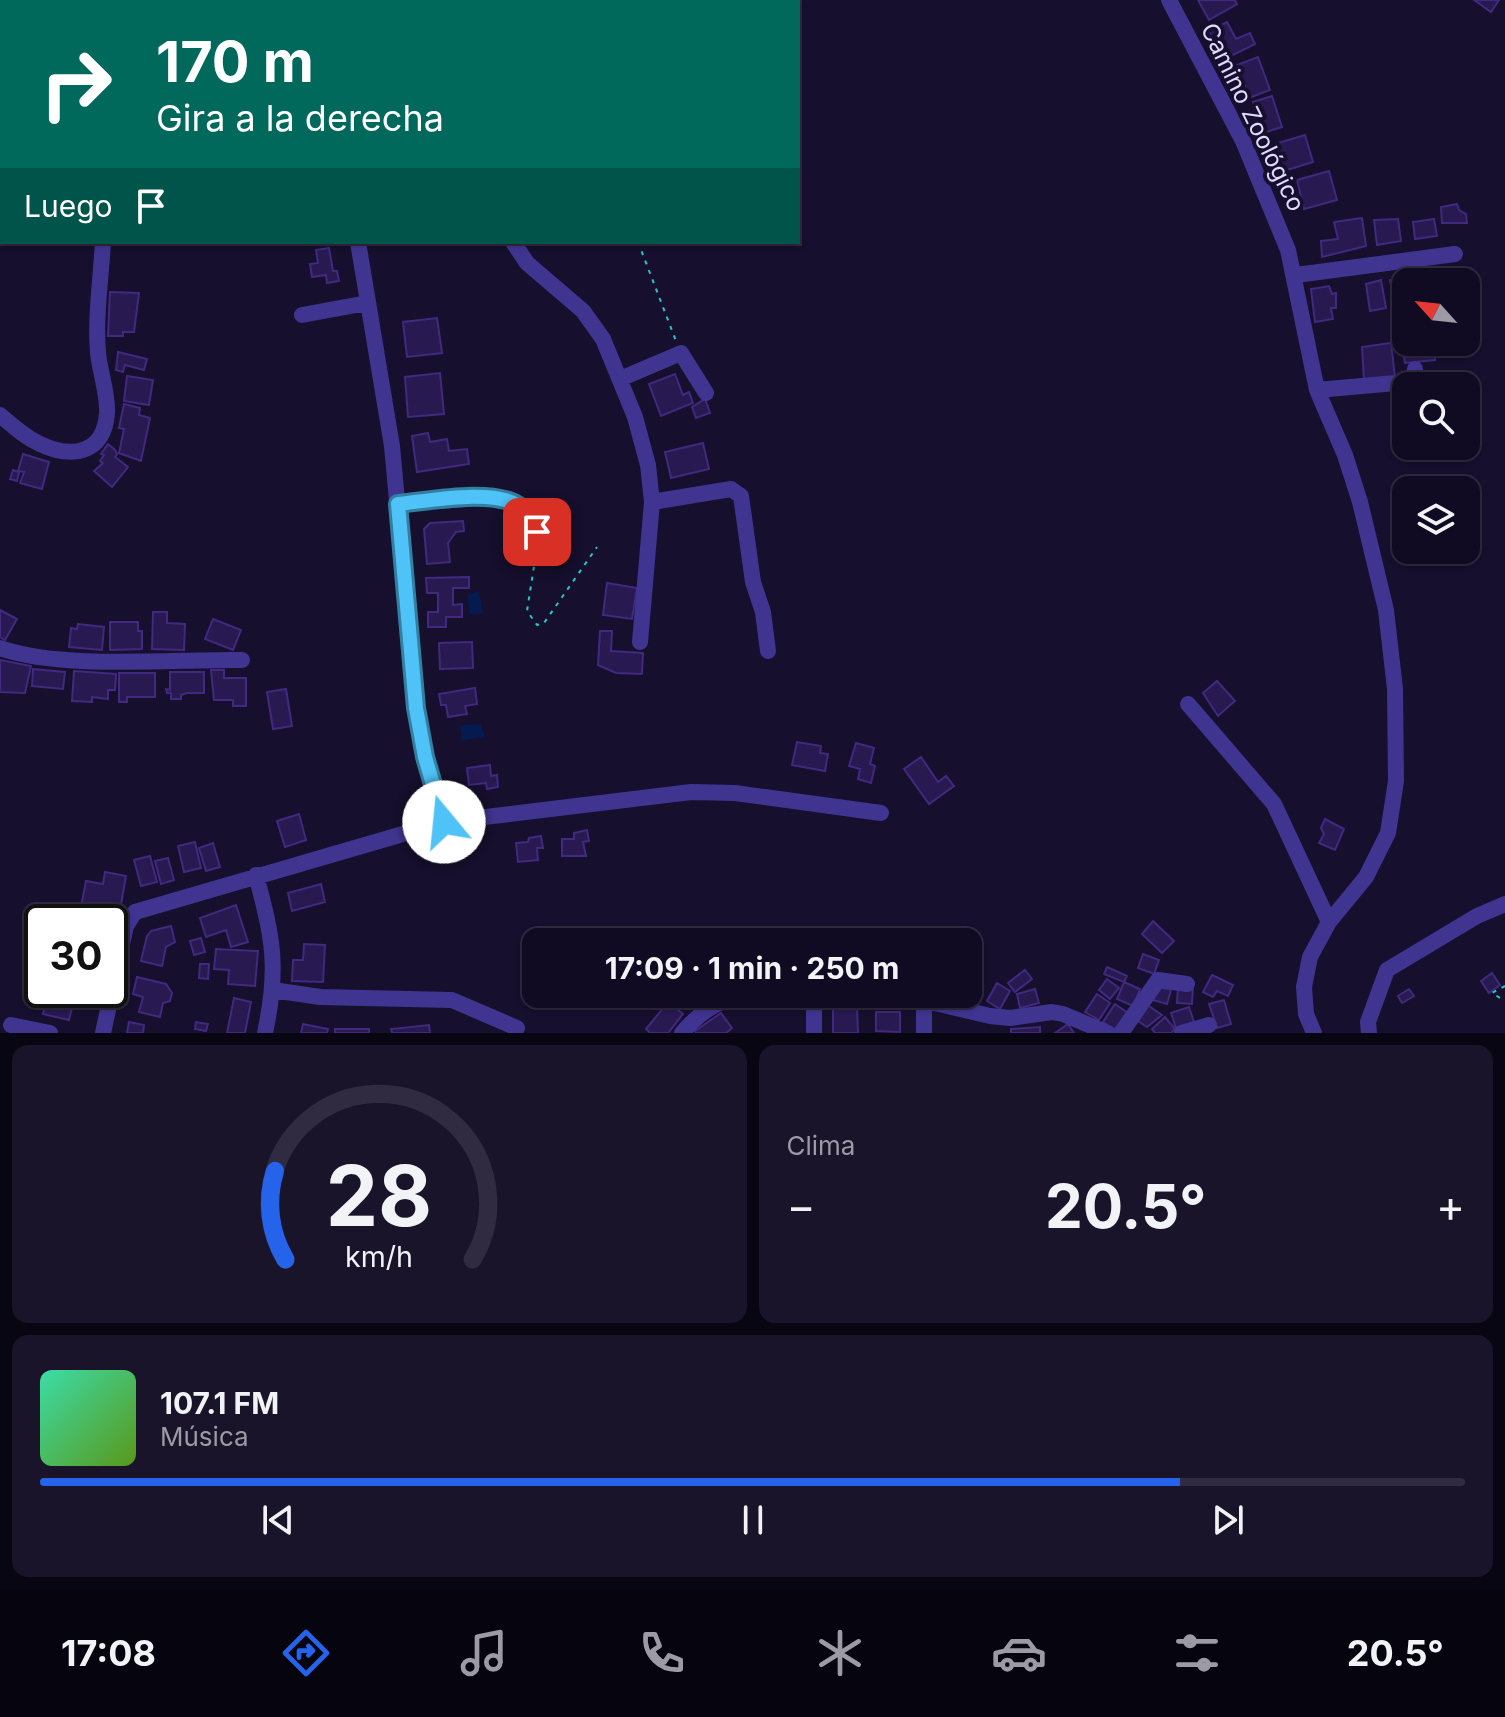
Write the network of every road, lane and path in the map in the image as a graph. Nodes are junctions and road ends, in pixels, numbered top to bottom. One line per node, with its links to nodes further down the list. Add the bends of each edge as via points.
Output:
1 (1169, 0): 7 (street, Camino Zoológico, via 1243,141)
2 (103, 244): 15 (street, via 98,351 107,400 101,438 80,451 58,450 24,435)
3 (358, 244): 8 (street)
4 (514, 244): 12 (street, via 527,263 583,311 603,339)
5 (639, 244): 10 (path)
6 (1455, 254): 7 (street)
7 (1296, 275): 13 (street, Camino Zoológico)
8 (367, 303): 9 (street); 17 (street)
9 (302, 315)
10 (681, 353): 12 (street); 14 (street)
11 (1415, 369): 13 (street, via 1407,382)
12 (620, 379): 16 (street, via 645,453)
13 (1317, 390): 29 (street, Camino Zoológico, via 1360,502 1386,610 1395,689 1396,781 1388,833 1366,877)
14 (706, 393)
15 (0, 415)
16 (652, 502): 20 (street); 22 (street, via 731,489 741,496)
17 (398, 504): 18 (street, via 495,497 520,506); 26 (street, via 416,708)
18 (537, 532): 19 (path, via 527,611 537,625 544,623)
19 (597, 547)
20 (640, 642)
21 (0, 648): 23 (street, via 80,659)
22 (768, 651)
23 (242, 660)
24 (1188, 704): 29 (street, via 1274,804)
25 (881, 813): 26 (street, via 691,792)
26 (444, 822): 27 (street)
27 (256, 875): 32 (street, via 272,935); 42 (street, via 143,908 130,917)
28 (1505, 904): 51 (street, via 1387,970)
29 (1329, 922): 50 (street, Camino Zoológico, via 1310,957 1304,987)
30 (1187, 984): 48 (street, via 1158,980)
31 (1505, 986): 33 (path, via 1492,993)
32 (273, 990): 40 (street, via 320,997 452,1000); 43 (street)
33 (1505, 1001)
34 (708, 1008): 44 (street)
35 (814, 1008): 45 (street)
36 (924, 1008): 46 (street)
37 (955, 1008): 47 (street, via 1010,1018 1052,1012)
38 (11, 1025): 41 (street)
39 (1209, 1025): 49 (street)
40 (517, 1028)
41 (50, 1033)
42 (103, 1033)
43 (265, 1033)
44 (682, 1033)
45 (814, 1033)
46 (924, 1033)
47 (1108, 1033)
48 (1121, 1033)
49 (1182, 1033)
50 (1314, 1033)
51 (1369, 1033)

